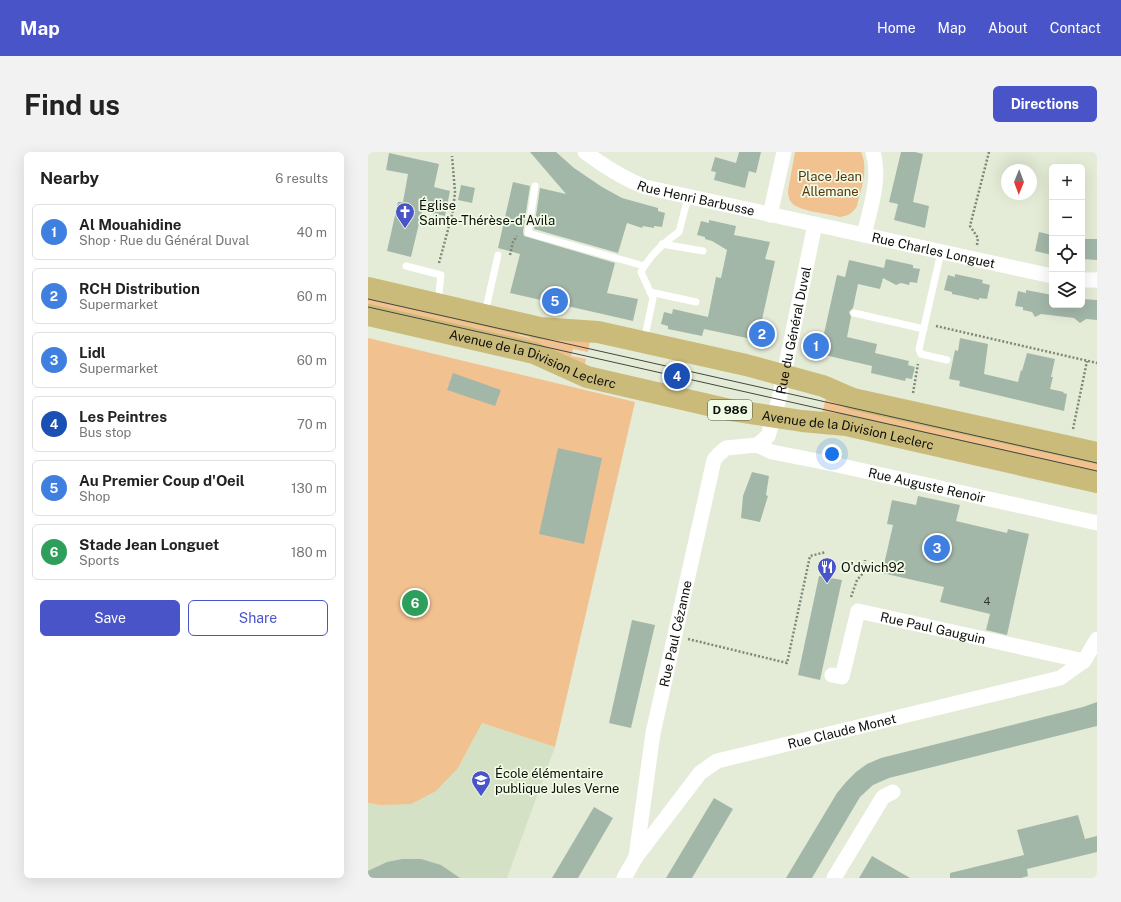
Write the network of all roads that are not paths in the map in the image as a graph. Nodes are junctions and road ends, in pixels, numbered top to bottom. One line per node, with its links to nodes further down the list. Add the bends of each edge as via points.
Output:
1 (586, 152): 5 (street, Rue Henri Barbusse, via 624,178 645,187)
2 (784, 152): 6 (street)
3 (873, 152): 8 (street, via 876,179)
4 (535, 186): 14 (lane, via 528,233)
5 (688, 197): 6 (street, Rue Henri Barbusse); 9 (lane, via 679,232)
6 (770, 214): 7 (street, Rue Henri Barbusse)
7 (815, 224): 8 (street, Rue Charles Longuet); 28 (street, Rue du Général Duval)
8 (864, 236): 11 (street, Rue Charles Longuet)
9 (662, 244): 10 (lane); 14 (lane)
10 (703, 251)
11 (941, 252): 15 (street, Rue Charles Longuet); 25 (lane)
12 (498, 255): 24 (lane)
13 (406, 266): 21 (lane, via 442,275)
14 (644, 266): 19 (lane, via 641,272)
15 (1049, 275)
16 (1085, 280): 17 (street)
17 (1097, 280)
18 (368, 288): 21 (main road)
19 (650, 292): 20 (lane); 26 (lane, via 653,298)
20 (696, 302)
21 (437, 304): 24 (main road)
22 (854, 313): 25 (lane)
23 (368, 315): 29 (main road, Avenue de la Division Leclerc / D 986, via 534,353 587,377 738,411)
24 (484, 315): 26 (main road, via 540,328 598,332)
25 (924, 326): 27 (lane, via 918,349 921,354)
26 (643, 343): 28 (main road)
27 (947, 360)
28 (784, 375): 29 (street, Rue du Général Duval); 30 (main road, via 823,386 853,400)
29 (766, 432): 31 (main road, Avenue de la Division Leclerc / D 986, via 814,423 846,425); 32 (street, Rue Auguste Renoir, via 772,452); 37 (street, Rue Paul Cézanne, via 726,448 714,460 653,733)
30 (1097, 453)
31 (1097, 482)
32 (1097, 523)
33 (1097, 639): 34 (street, Rue Claude Monet)
34 (1084, 661): 35 (street, Rue Paul Gauguin, via 858,611 842,677); 37 (street, Rue Claude Monet, via 1060,678 717,761 700,773)
35 (832, 675)
36 (893, 792): 39 (street, via 882,797)
37 (636, 857): 38 (street, Rue Claude Monet)
38 (624, 878)
39 (834, 878)

